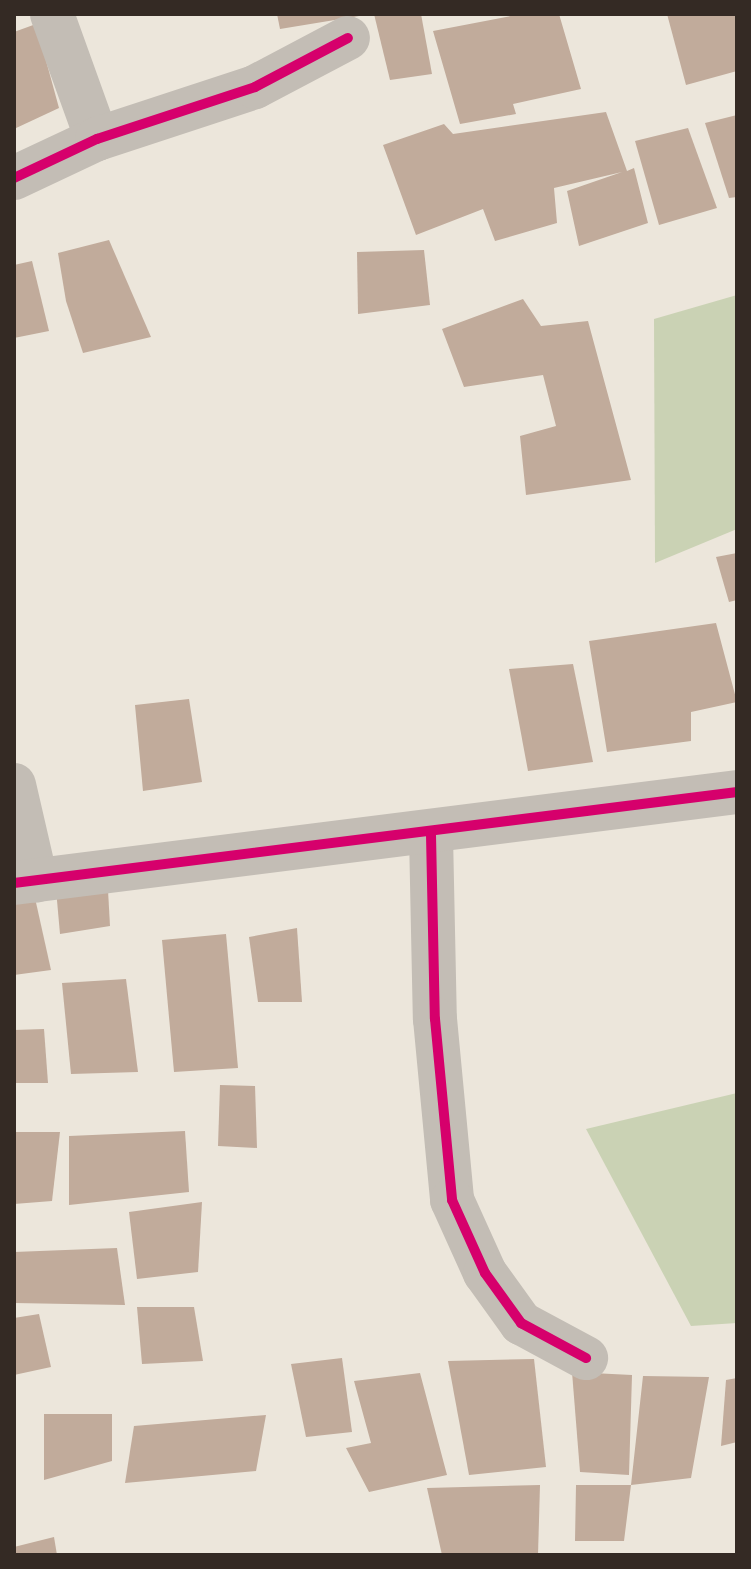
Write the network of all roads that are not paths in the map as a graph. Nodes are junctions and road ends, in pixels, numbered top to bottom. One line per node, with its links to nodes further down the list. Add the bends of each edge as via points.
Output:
1 (52, 14): 3 (street)
2 (348, 38): 3 (street, via 255,87)
3 (97, 139): 4 (street)
4 (14, 178)
5 (14, 785): 8 (street)
6 (737, 792): 7 (street)
7 (431, 835): 8 (street); 9 (street, via 435,1019 452,1200 485,1273 521,1323)
8 (25, 882)
9 (586, 1358)

